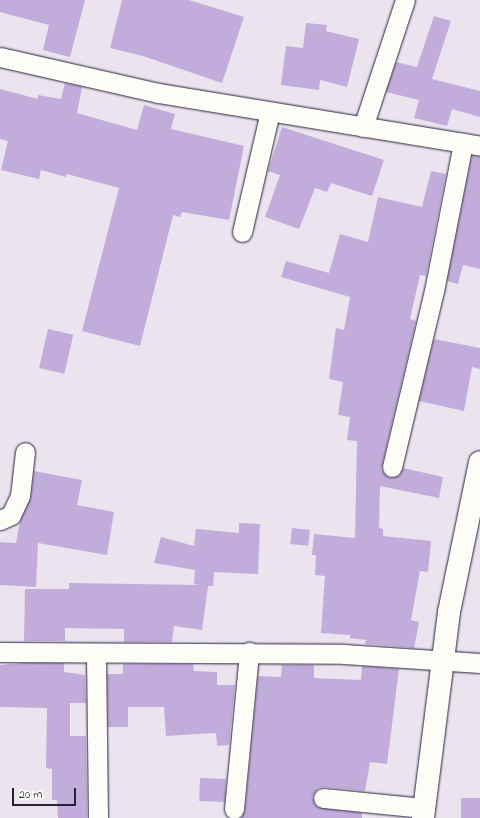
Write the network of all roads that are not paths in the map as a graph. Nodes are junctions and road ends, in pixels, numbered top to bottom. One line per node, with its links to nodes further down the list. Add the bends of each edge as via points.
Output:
1 (405, 0): 4 (street)
2 (0, 56): 3 (street, via 158,93)
3 (270, 112): 4 (street); 6 (street)
4 (363, 127): 5 (street)
5 (472, 145): 9 (street)
6 (242, 232)
7 (25, 452): 10 (street, via 20,496 11,515)
8 (480, 462): 14 (main road)
9 (392, 467)
10 (0, 520)
11 (0, 652): 13 (street)
12 (249, 652): 13 (street); 14 (street); 17 (street)
13 (96, 655): 19 (street)
14 (442, 659): 15 (street); 18 (main road)
15 (480, 663)
16 (323, 798): 18 (street)
17 (234, 809)
18 (423, 813)
19 (98, 818)

